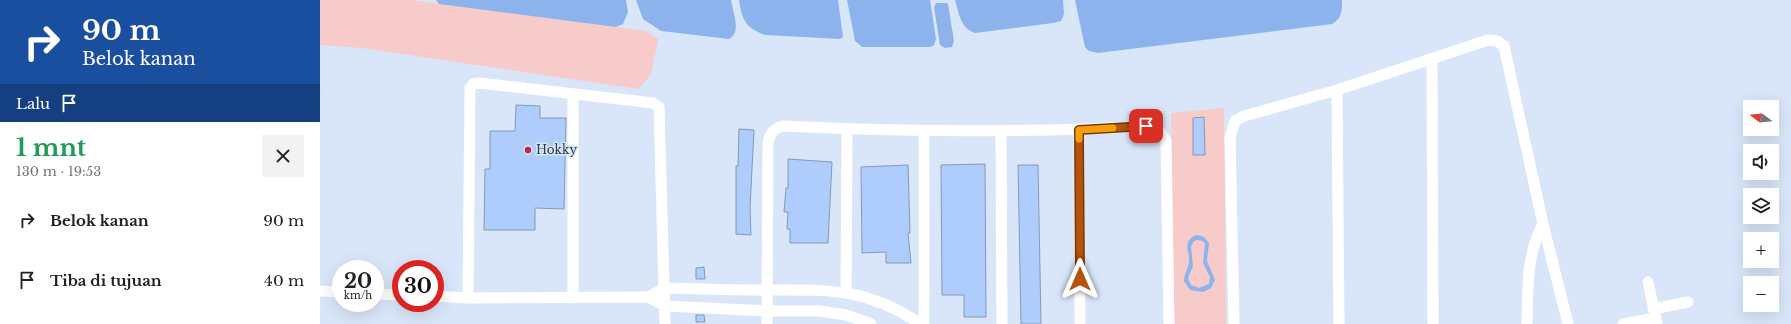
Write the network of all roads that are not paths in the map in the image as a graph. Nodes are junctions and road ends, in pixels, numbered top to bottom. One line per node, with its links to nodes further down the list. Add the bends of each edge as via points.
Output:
1 (1432, 60): 2 (street); 8 (street, via 1488,40 1504,46); 34 (street)
2 (1337, 90): 32 (street, via 1244,116 1233,124 1230,137); 33 (street)
3 (573, 94): 10 (street, via 653,103 659,107); 17 (street, via 480,83 473,84 470,88); 18 (street)
4 (847, 129): 6 (street); 11 (street, via 783,126 773,130 769,136); 14 (street)
5 (1079, 130): 7 (street); 30 (street); 31 (street, via 1146,126 1163,134 1166,142)
6 (924, 131): 7 (street); 28 (street)
7 (1001, 132): 29 (street)
8 (1543, 224): 35 (street, via 1536,238 1529,267); 36 (street)
9 (1648, 282): 22 (street)
10 (665, 288): 11 (street); 16 (street); 20 (street)
11 (767, 290): 14 (street); 21 (street)
12 (320, 291): 13 (street)
13 (332, 292)
14 (846, 292): 27 (street, via 879,302 906,314)
15 (444, 297): 17 (street)
16 (648, 297): 18 (street); 20 (street)
17 (468, 298): 18 (street)
18 (573, 298)
19 (1688, 302): 22 (street)
20 (665, 306): 21 (street); 24 (street)
21 (767, 311): 23 (street, via 819,311); 25 (street)
22 (1655, 317): 37 (street)
23 (846, 320): 26 (street)
24 (665, 324)
25 (767, 324)
26 (871, 324)
27 (920, 324)
28 (924, 324)
29 (1002, 324)
30 (1080, 324)
31 (1169, 324)
32 (1234, 324)
33 (1339, 324)
34 (1434, 324)
35 (1527, 324)
36 (1568, 324)
37 (1623, 324)

